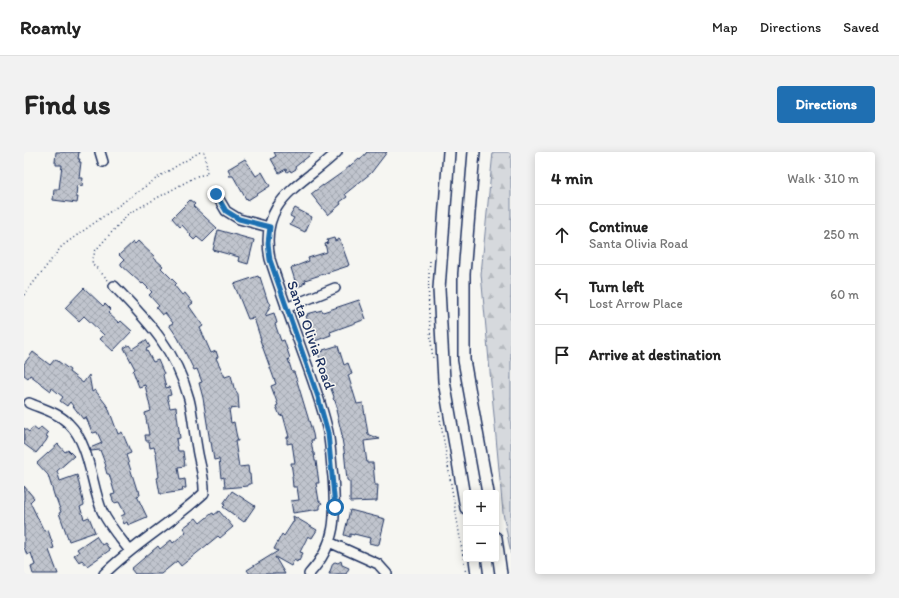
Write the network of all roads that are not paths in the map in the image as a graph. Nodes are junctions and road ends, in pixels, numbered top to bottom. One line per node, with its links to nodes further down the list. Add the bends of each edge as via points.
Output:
1 (100, 152): 5 (street)
2 (337, 152): 7 (street, Santa Olivia Road, via 287,194 275,211)
3 (450, 152): 13 (main road, via 439,288 444,381)
4 (474, 152): 12 (main road, via 464,274 464,360)
5 (102, 162)
6 (216, 194): 7 (street, via 226,211 239,219)
7 (270, 227): 10 (street, Santa Olivia Road, via 270,260)
8 (114, 286): 15 (street, via 152,325 180,372 189,401 204,483 204,493)
9 (335, 288): 10 (street)
10 (286, 308): 14 (street, Santa Olivia Road, via 328,433 335,507 334,525)
11 (29, 403): 15 (street, via 59,416 77,432 102,512 111,528)
12 (487, 490)
13 (463, 491)
14 (329, 542): 19 (street, Santa Olivia Road, via 319,562); 20 (street, via 378,564)
15 (130, 551): 18 (street)
16 (499, 560): 22 (main road)
17 (475, 562): 21 (main road)
18 (104, 574)
19 (309, 574)
20 (387, 574)
21 (477, 574)
22 (501, 574)

